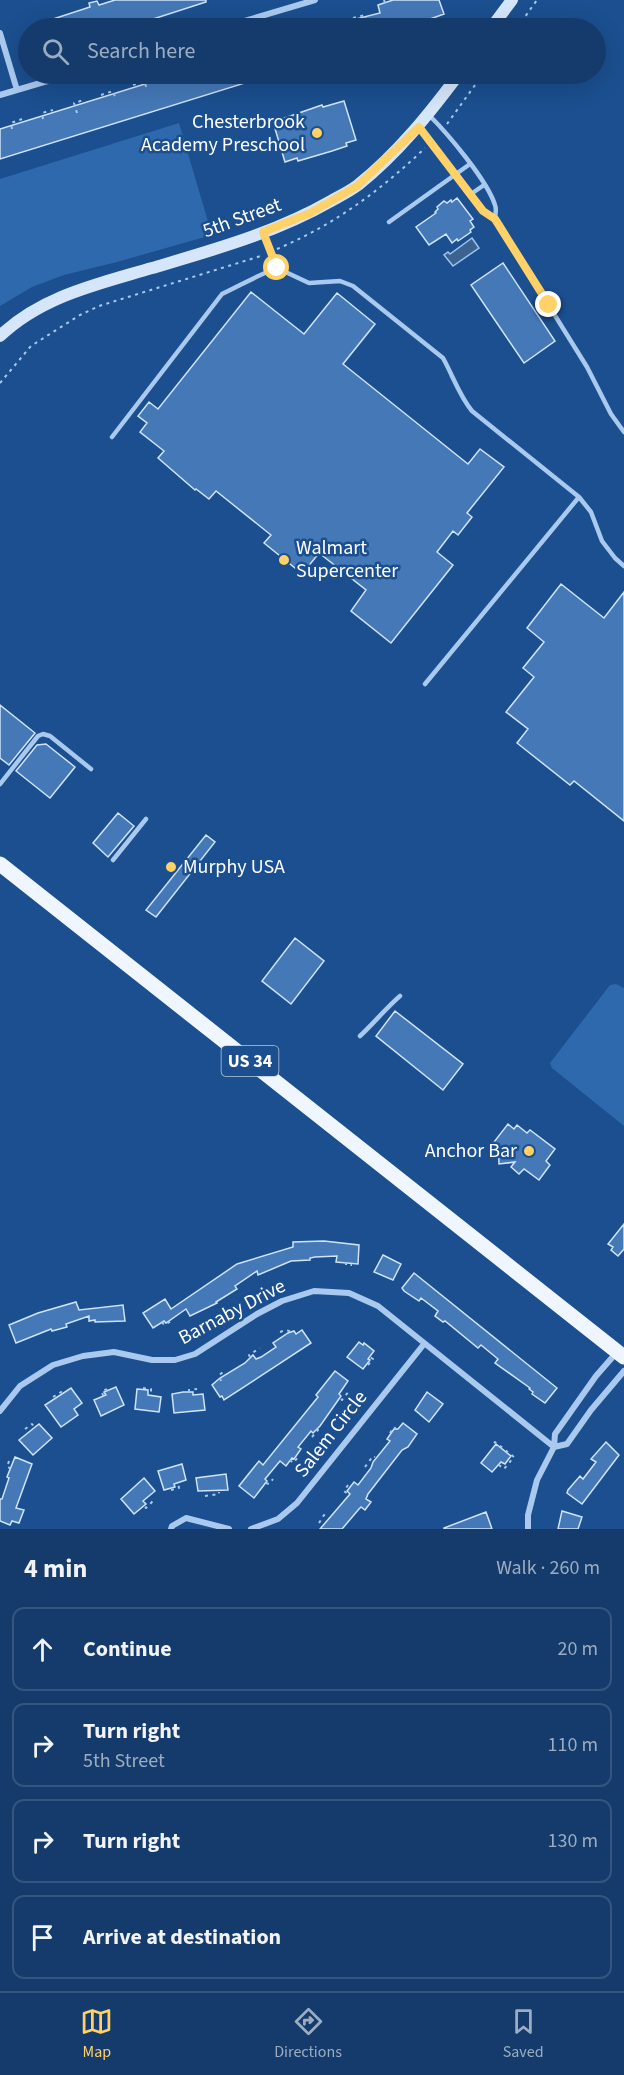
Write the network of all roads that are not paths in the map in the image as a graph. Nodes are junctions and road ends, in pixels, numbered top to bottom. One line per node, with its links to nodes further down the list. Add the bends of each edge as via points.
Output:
1 (315, 0): 3 (street)
2 (512, 0): 4 (street)
3 (254, 18)
4 (498, 18)
5 (0, 33): 8 (street)
6 (37, 84): 8 (street)
7 (452, 84): 10 (street, 5th Street)
8 (17, 90): 9 (street)
9 (0, 95)
10 (429, 115): 11 (street, 5th Street); 12 (lane)
11 (419, 127): 13 (lane); 18 (street, 5th Street, via 357,186 310,213)
12 (470, 164): 13 (lane); 14 (lane)
13 (456, 174): 15 (lane); 17 (lane)
14 (484, 185): 15 (lane); 16 (lane, via 496,207)
15 (471, 194): 16 (lane, via 483,211)
16 (495, 219): 21 (lane)
17 (389, 222)
18 (263, 232): 19 (lane); 20 (street, 5th Street, via 44,304)
19 (277, 268): 22 (lane, via 222,294); 23 (lane, via 309,284 340,281 353,286 442,358 472,411)
20 (0, 336)
21 (624, 432)
22 (112, 436)
23 (579, 497): 24 (lane, via 591,512 602,541); 25 (lane)
24 (624, 566)
25 (425, 684)
26 (91, 769): 27 (lane, via 43,734)
27 (0, 784)
28 (146, 819): 29 (lane)
29 (113, 860)
30 (0, 864): 34 (main road, US 34)
31 (400, 996): 32 (lane)
32 (360, 1036)
33 (424, 1344): 36 (street, Barnaby Drive, via 378,1306 349,1293 314,1291 282,1301 195,1354 174,1360 114,1352 52,1365 20,1386); 37 (street, Barnaby Drive); 40 (street, Salem Circle, via 297,1503 278,1519)
34 (621, 1354): 37 (street, via 596,1376 562,1423 555,1434)
35 (624, 1371): 37 (street, via 567,1444)
36 (0, 1411)
37 (554, 1447): 41 (street, via 537,1480)
38 (171, 1529): 39 (street, via 186,1518)
39 (229, 1529)
40 (251, 1529)
41 (528, 1529)

